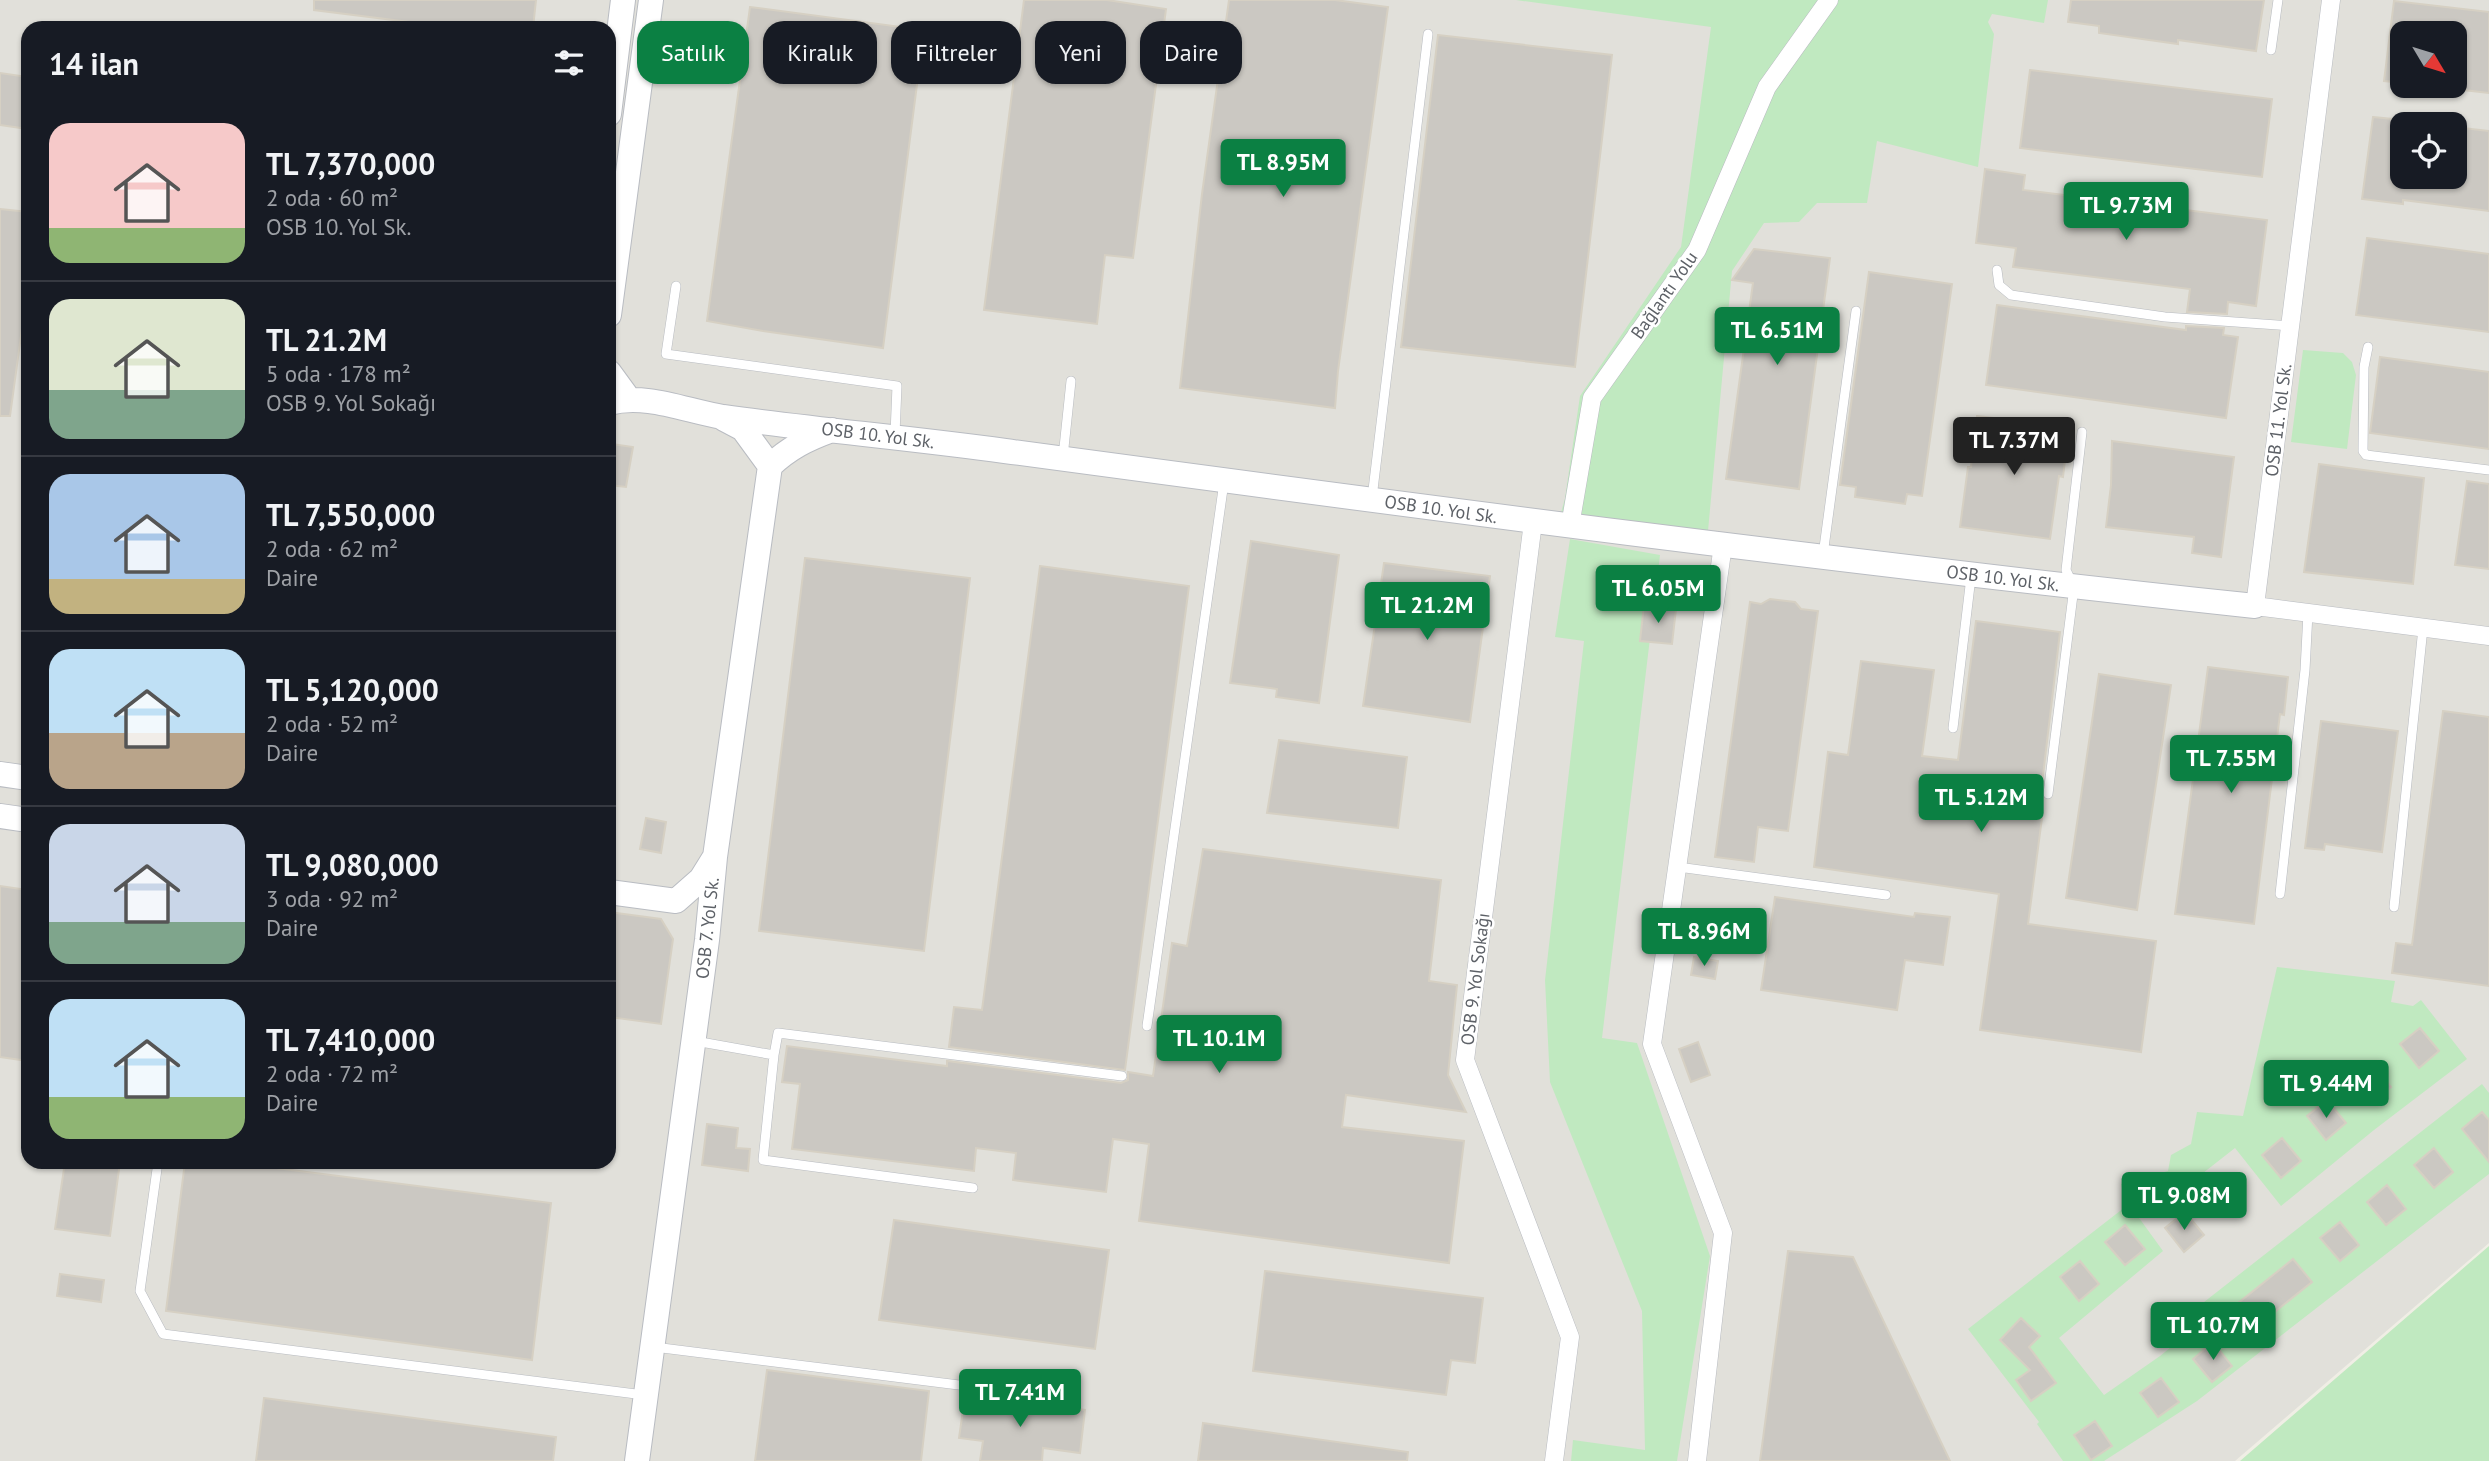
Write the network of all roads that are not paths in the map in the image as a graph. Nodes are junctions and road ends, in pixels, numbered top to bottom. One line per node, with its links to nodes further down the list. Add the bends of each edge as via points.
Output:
1 (623, 0): 8 (street)
2 (651, 0): 9 (street)
3 (1829, 0): 27 (street, Bağlantı Yolu, via 1767,87 1697,250 1592,398)
4 (2278, 0): 7 (lane)
5 (2331, 0): 13 (street, OSB 11. Yol Sk.)
6 (1429, 34): 25 (lane)
7 (2271, 50)
8 (616, 57)
9 (616, 233)
10 (1997, 270): 13 (lane, via 1999,285 2011,295 2165,317)
11 (676, 286): 20 (lane, via 666,354 897,386)
12 (1856, 311): 29 (lane)
13 (2290, 326): 32 (street, OSB 11. Yol Sk.)
14 (2368, 347): 23 (lane, via 2365,455)
15 (1071, 381): 21 (lane)
16 (619, 400): 17 (street, OSB 10. Yol Sk.)
17 (721, 416): 18 (street, OSB 10. Yol Sk.); 22 (street, via 743,429)
18 (835, 429): 20 (street, OSB 10. Yol Sk.); 22 (street, via 794,446)
19 (2082, 432): 31 (lane, via 2066,570)
20 (895, 436): 21 (street, OSB 10. Yol Sk.)
21 (1063, 459): 24 (street, OSB 10. Yol Sk.)
22 (770, 466): 42 (street, OSB 7. Yol Sk.)
23 (2489, 470)
24 (1224, 480): 25 (street, OSB 10. Yol Sk.); 50 (lane)
25 (1372, 500): 26 (street, OSB 10. Yol Sk.)
26 (1532, 522): 27 (street, OSB 10. Yol Sk.); 60 (street, OSB 9. Yol Sokağı, via 1465,1060 1570,1337)
27 (1570, 526): 28 (street, OSB 10. Yol Sk.)
28 (1723, 545): 29 (street, OSB 10. Yol Sk.); 43 (street)
29 (1823, 558): 30 (street, OSB 10. Yol Sk.)
30 (1972, 574): 31 (street, OSB 10. Yol Sk.); 36 (lane)
31 (2074, 587): 32 (street, OSB 10. Yol Sk.); 39 (lane)
32 (2255, 606): 33 (street)
33 (2308, 613): 34 (street); 45 (lane)
34 (2423, 628): 35 (street); 48 (lane)
35 (2489, 636)
36 (1953, 728)
37 (0, 774): 38 (street)
38 (21, 777)
39 (2048, 794)
40 (0, 816): 41 (street)
41 (21, 819)
42 (715, 857): 47 (street, via 701,879); 49 (street, OSB 7. Yol Sk.)
43 (1678, 867): 46 (lane); 61 (street, via 1653,1044 1723,1233)
44 (616, 893): 47 (street)
45 (2280, 894)
46 (1886, 895)
47 (676, 901): 49 (street, via 691,914)
48 (2393, 907)
49 (707, 940): 51 (street, OSB 7. Yol Sk.)
50 (1147, 1026)
51 (694, 1041): 52 (lane); 56 (street, OSB 7. Yol Sk.)
52 (774, 1055): 53 (lane, via 778,1033); 55 (lane, via 763,1160)
53 (1122, 1076)
54 (157, 1169): 57 (lane, via 140,1291 163,1335)
55 (973, 1188)
56 (653, 1347): 57 (street, OSB 7. Yol Sk.); 58 (lane)
57 (646, 1395): 59 (street, OSB 7. Yol Sk.)
58 (1055, 1397)
59 (637, 1461)
60 (1554, 1461)
61 (1697, 1461)

